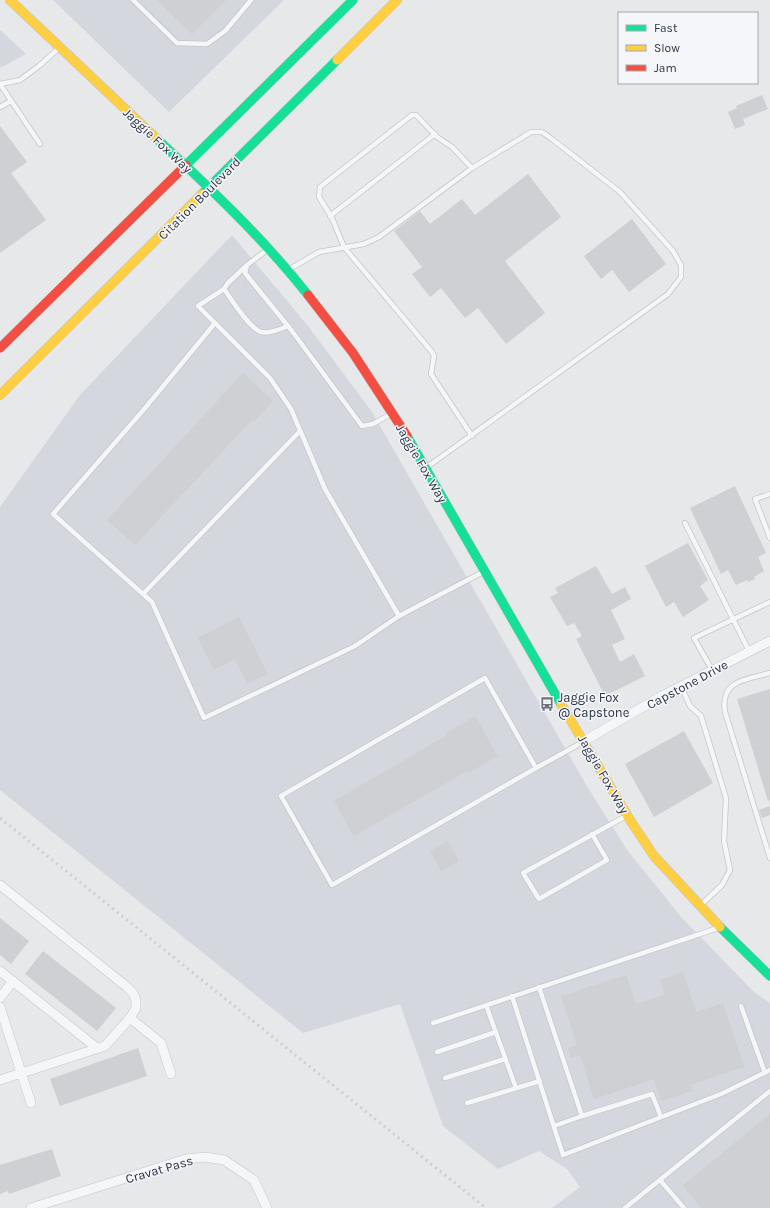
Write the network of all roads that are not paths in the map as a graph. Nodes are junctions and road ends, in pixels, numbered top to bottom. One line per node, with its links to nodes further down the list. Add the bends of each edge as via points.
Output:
1 (10, 0): 6 (street, Jaggie Fox Way)
2 (133, 0): 3 (lane, via 178,43 207,44 225,31)
3 (251, 0)
4 (353, 0): 12 (street)
5 (397, 0): 14 (street, Citation Boulevard)
6 (59, 48): 7 (lane, via 20,80); 12 (street, Jaggie Fox Way)
7 (0, 84): 8 (lane)
8 (11, 101): 9 (lane); 11 (lane)
9 (0, 107)
10 (435, 134): 13 (lane, via 452,146); 15 (lane); 15 (lane, via 419,117 412,115 320,187 319,197)
11 (40, 144)
12 (184, 165): 14 (street, Jaggie Fox Way); 23 (street)
13 (472, 168): 16 (lane, via 378,237 364,244); 27 (lane, via 532,132 542,132 625,196 673,251 681,265 681,277 668,294)
14 (209, 188): 17 (street, Jaggie Fox Way); 24 (street, Citation Boulevard)
15 (330, 216): 16 (lane)
16 (344, 247): 19 (lane, via 319,252); 27 (lane, via 432,352 434,356 431,374)
17 (268, 249): 18 (lane); 19 (street, Jaggie Fox Way)
18 (247, 265): 20 (lane); 22 (lane, via 244,273)
19 (288, 271): 25 (street, Jaggie Fox Way, via 353,353)
20 (224, 289): 21 (lane, via 198,306); 22 (lane, via 245,318 260,332)
21 (215, 323): 26 (lane, via 270,378 291,409); 33 (lane, via 53,514)
22 (288, 326): 25 (lane, via 362,426 373,424)
23 (0, 348)
24 (0, 395)
25 (393, 413): 28 (street, Jaggie Fox Way)
26 (300, 431): 33 (lane); 35 (lane, via 325,489)
27 (472, 436): 28 (lane)
28 (425, 468): 32 (street, Jaggie Fox Way)
29 (770, 494): 31 (lane, via 755,499)
30 (685, 523): 36 (lane)
31 (770, 538)
32 (484, 572): 35 (lane); 42 (street, Jaggie Fox Way)
33 (143, 594): 35 (lane, via 152,602 204,718 354,646)
34 (770, 602): 36 (lane)
35 (399, 616)
36 (734, 619): 38 (lane); 39 (lane, via 694,638)
37 (770, 641): 38 (street, Capstone Drive)
38 (750, 651): 39 (street, Capstone Drive)
39 (712, 670): 41 (street, Capstone Drive)
40 (770, 673): 46 (lane, via 731,686 723,702)
41 (681, 686): 42 (street, Capstone Drive); 48 (lane, via 690,706 701,716 726,798 724,841 730,870 722,885)
42 (584, 741): 43 (lane); 44 (street, Jaggie Fox Way)
43 (536, 768): 43 (lane, via 485,678 281,796 332,885)
44 (627, 815): 45 (lane); 48 (street, Jaggie Fox Way, via 654,856)
45 (592, 834): 45 (lane, via 523,873 539,899 607,860)
46 (770, 858)
47 (0, 885): 59 (street, via 133,993 136,1008)
48 (699, 907): 49 (street, Jaggie Fox Way)
49 (720, 927): 51 (street, Jaggie Fox Way); 53 (lane)
50 (0, 970): 52 (street)
51 (770, 976)
52 (13, 981): 55 (street); 62 (street)
53 (539, 987): 54 (lane); 76 (lane)
54 (512, 996): 56 (lane); 71 (lane)
55 (0, 998)
56 (486, 1005): 60 (lane); 61 (lane)
57 (0, 1006): 66 (street)
58 (741, 1006): 67 (lane)
59 (130, 1018): 62 (street, via 105,1046); 68 (street, via 161,1043)
60 (433, 1023)
61 (496, 1032): 63 (lane); 64 (lane)
62 (97, 1048): 66 (street)
63 (437, 1052)
64 (505, 1059): 69 (lane); 72 (lane)
65 (770, 1070): 67 (lane)
66 (21, 1073): 70 (street); 74 (street)
67 (765, 1073): 77 (lane, via 721,1094)
68 (171, 1074)
69 (445, 1078)
70 (0, 1080)
71 (540, 1081): 72 (lane); 78 (lane)
72 (516, 1088): 75 (lane)
73 (770, 1091): 79 (lane)
74 (32, 1103)
75 (467, 1103)
76 (582, 1116): 77 (lane, via 652,1094); 78 (lane)
77 (661, 1117): 78 (lane, via 563,1155)
78 (554, 1126)
79 (660, 1180): 82 (lane); 83 (lane)
80 (31, 1208): 81 (street, Cravat Pass, via 186,1159 205,1157 224,1160 254,1180)
81 (267, 1208)
82 (625, 1208)
83 (684, 1208)

